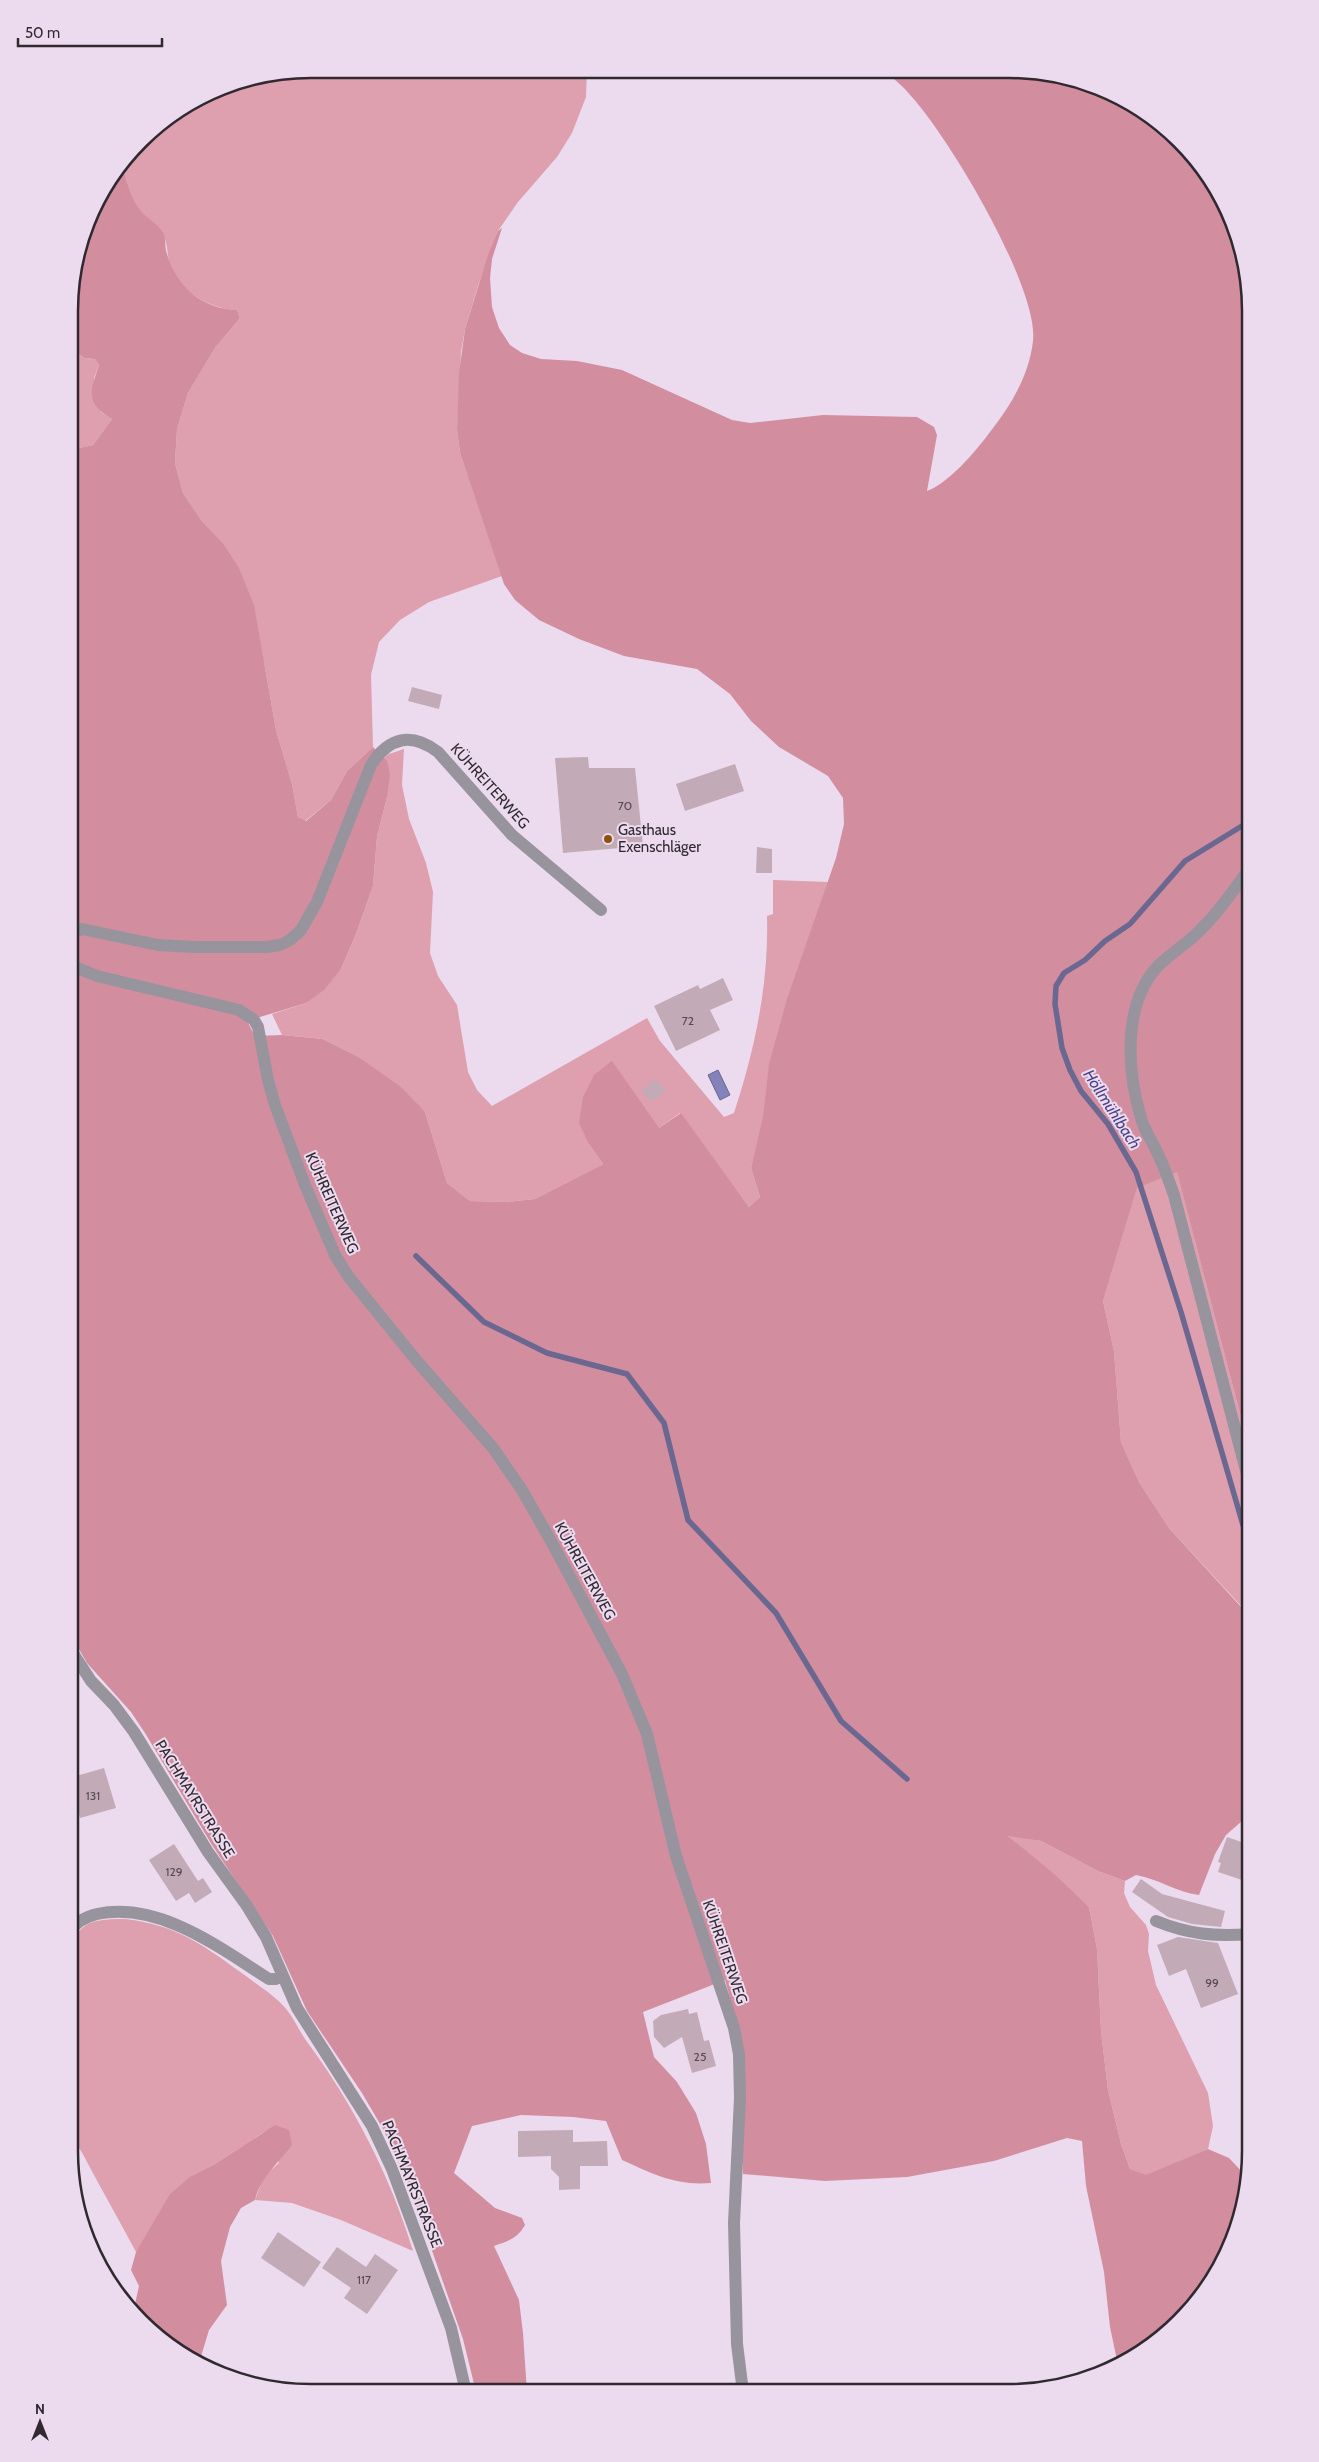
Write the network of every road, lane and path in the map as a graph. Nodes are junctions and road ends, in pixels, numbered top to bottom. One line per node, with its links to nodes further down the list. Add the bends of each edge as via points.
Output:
1 (1242, 879): 5 (street, via 1195,935 1159,965 1146,982 1137,1005 1131,1050 1141,1120 1174,1195)
2 (601, 910): 3 (street, KÜHREITERWEG, via 512,836 438,752 424,743 407,739 384,748 372,765 317,902 301,930 290,940 267,947 194,947 158,945)
3 (78, 930)
4 (78, 968): 12 (street, KÜHREITERWEG, via 97,976 239,1010 254,1020 261,1034 268,1080 278,1114 336,1255 348,1276 493,1448 522,1490 574,1580 622,1674 646,1734 676,1856 734,2028 740,2098 734,2223)
5 (1242, 1455)
6 (78, 1661): 10 (street, PACHMAYRSTRASSE, via 134,1732 208,1852 247,1906 266,1937)
7 (1156, 1921): 9 (street, via 1198,1934)
8 (78, 1923): 10 (street, via 88,1916 108,1912 159,1919 189,1931 270,1979)
9 (1242, 1934)
10 (282, 1976): 11 (street, PACHMAYRSTRASSE, via 315,2037 372,2126 392,2170 451,2328)
11 (464, 2384)
12 (742, 2384)

